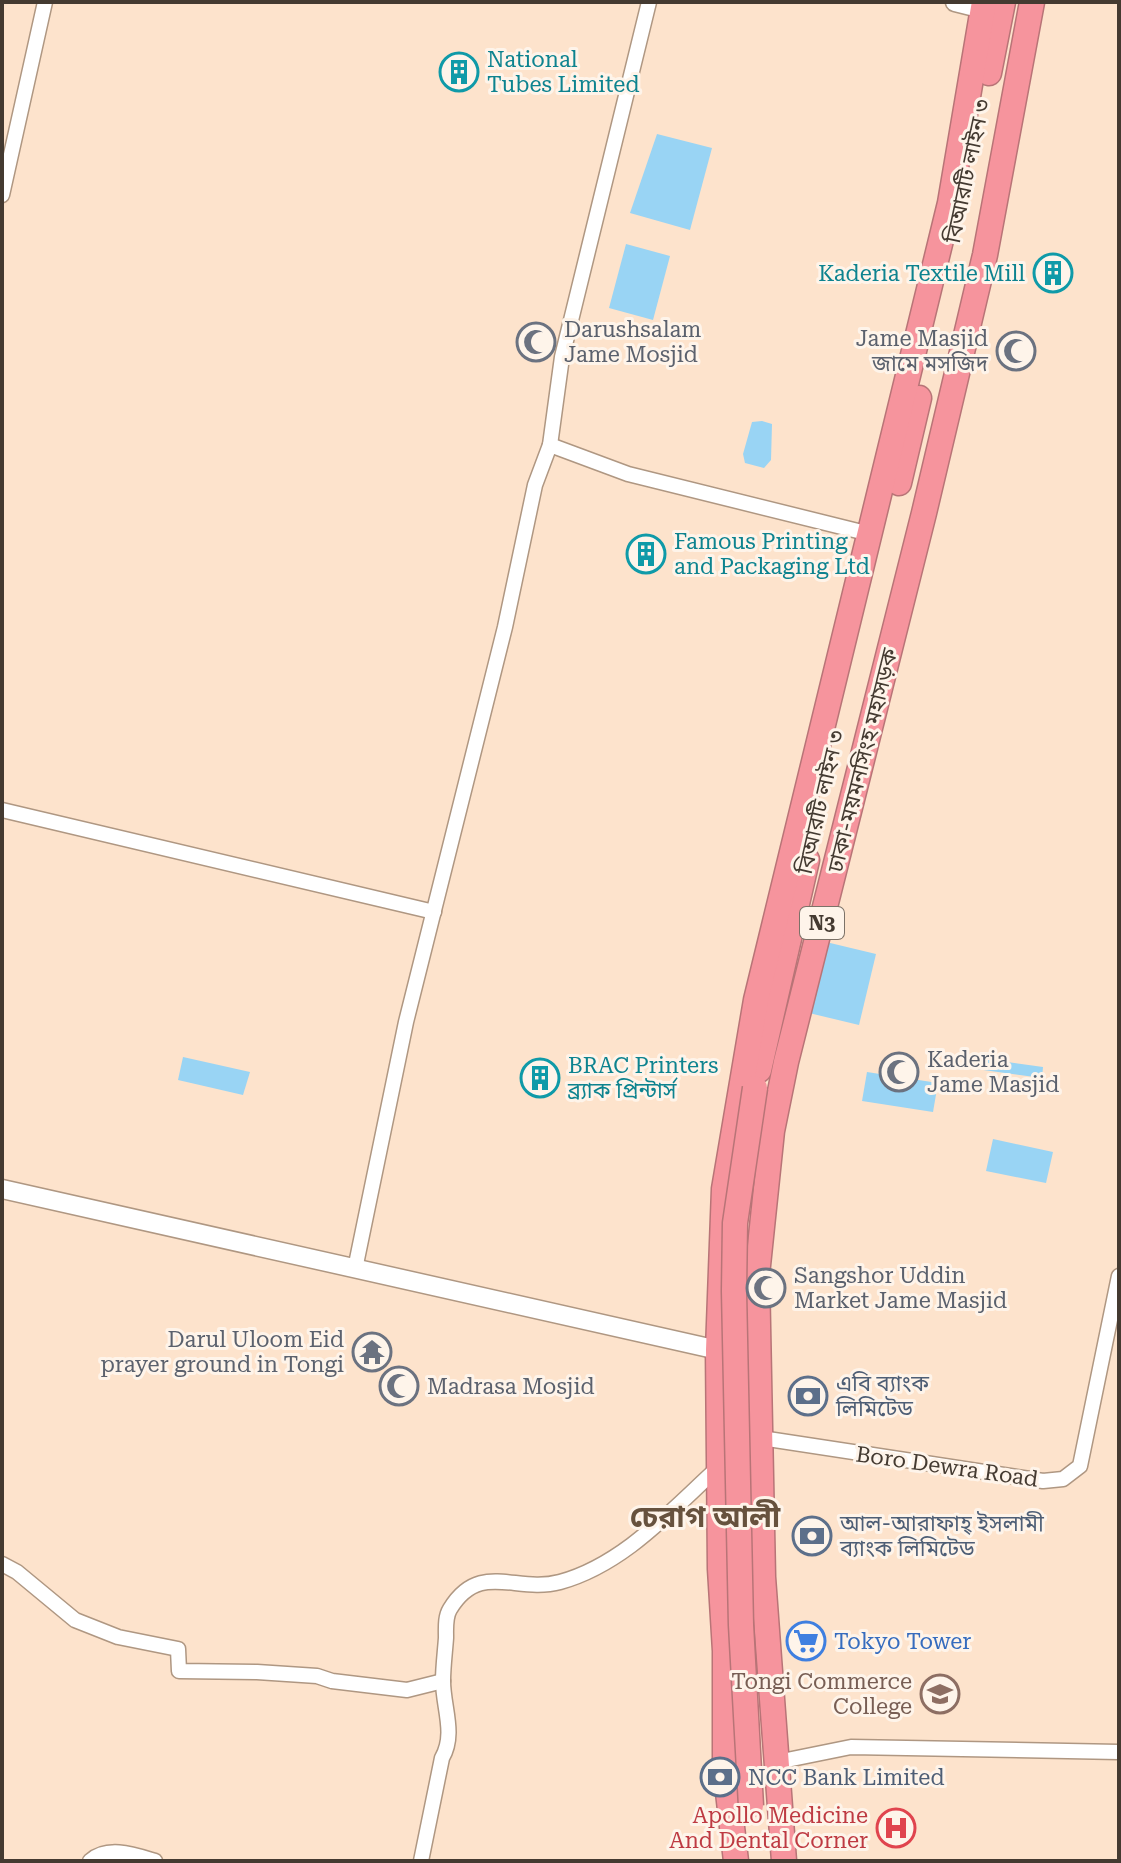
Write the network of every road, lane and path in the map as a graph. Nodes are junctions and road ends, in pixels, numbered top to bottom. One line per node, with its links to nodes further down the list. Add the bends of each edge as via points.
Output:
1 (45, 2): 6 (street)
2 (649, 2): 7 (street, via 562,357)
3 (955, 2): 5 (street)
4 (1032, 2): 15 (highway, ঢাকা-ময়মনসিংহ মহাসড়ক / N3, via 985,255 772,1131 757,1275)
5 (990, 4): 8 (highway, ঢাকা-ময়মনসিংহ মহাসড়ক / N3, via 950,203); 21 (highway, বিআরটি লাইন ৩, bridge, via 912,435 841,709 744,1151 734,1291 741,1625)
6 (2, 195)
7 (550, 445): 8 (street, via 628,474); 10 (street, via 535,485)
8 (870, 534): 14 (highway, ঢাকা-ময়মনসিংহ মহাসড়ক / N3, via 756,1000 724,1189)
9 (2, 810): 10 (street)
10 (434, 912): 12 (street)
11 (2, 1189): 12 (street)
12 (355, 1269): 14 (street)
13 (1119, 1276): 15 (street, Boro Dewra Road, via 1080,1466 1063,1479 1043,1481)
14 (718, 1350): 16 (highway, ঢাকা-ময়মনসিংহ মহাসড়ক / N3)
15 (761, 1438): 20 (highway, ঢাকা-ময়মনসিংহ মহাসড়ক / N3, via 763,1577)
16 (721, 1464): 18 (street, via 629,1547 586,1574 541,1587 475,1583 447,1613); 25 (highway, ঢাকা-ময়মনসিংহ মহাসড়ক / N3, via 725,1767)
17 (2, 1564): 18 (street, via 75,1620 118,1637 178,1649 179,1671 317,1676 407,1690)
18 (443, 1681): 24 (street, via 450,1744 442,1758)
19 (1119, 1752): 20 (street, via 851,1747)
20 (777, 1762): 26 (highway, ঢাকা-ময়মনসিংহ মহাসড়ক / N3)
21 (751, 1806)
22 (90, 1861): 23 (street, via 97,1854 118,1852)
23 (155, 1861)
24 (421, 1861)
25 (736, 1861)
26 (784, 1861)

